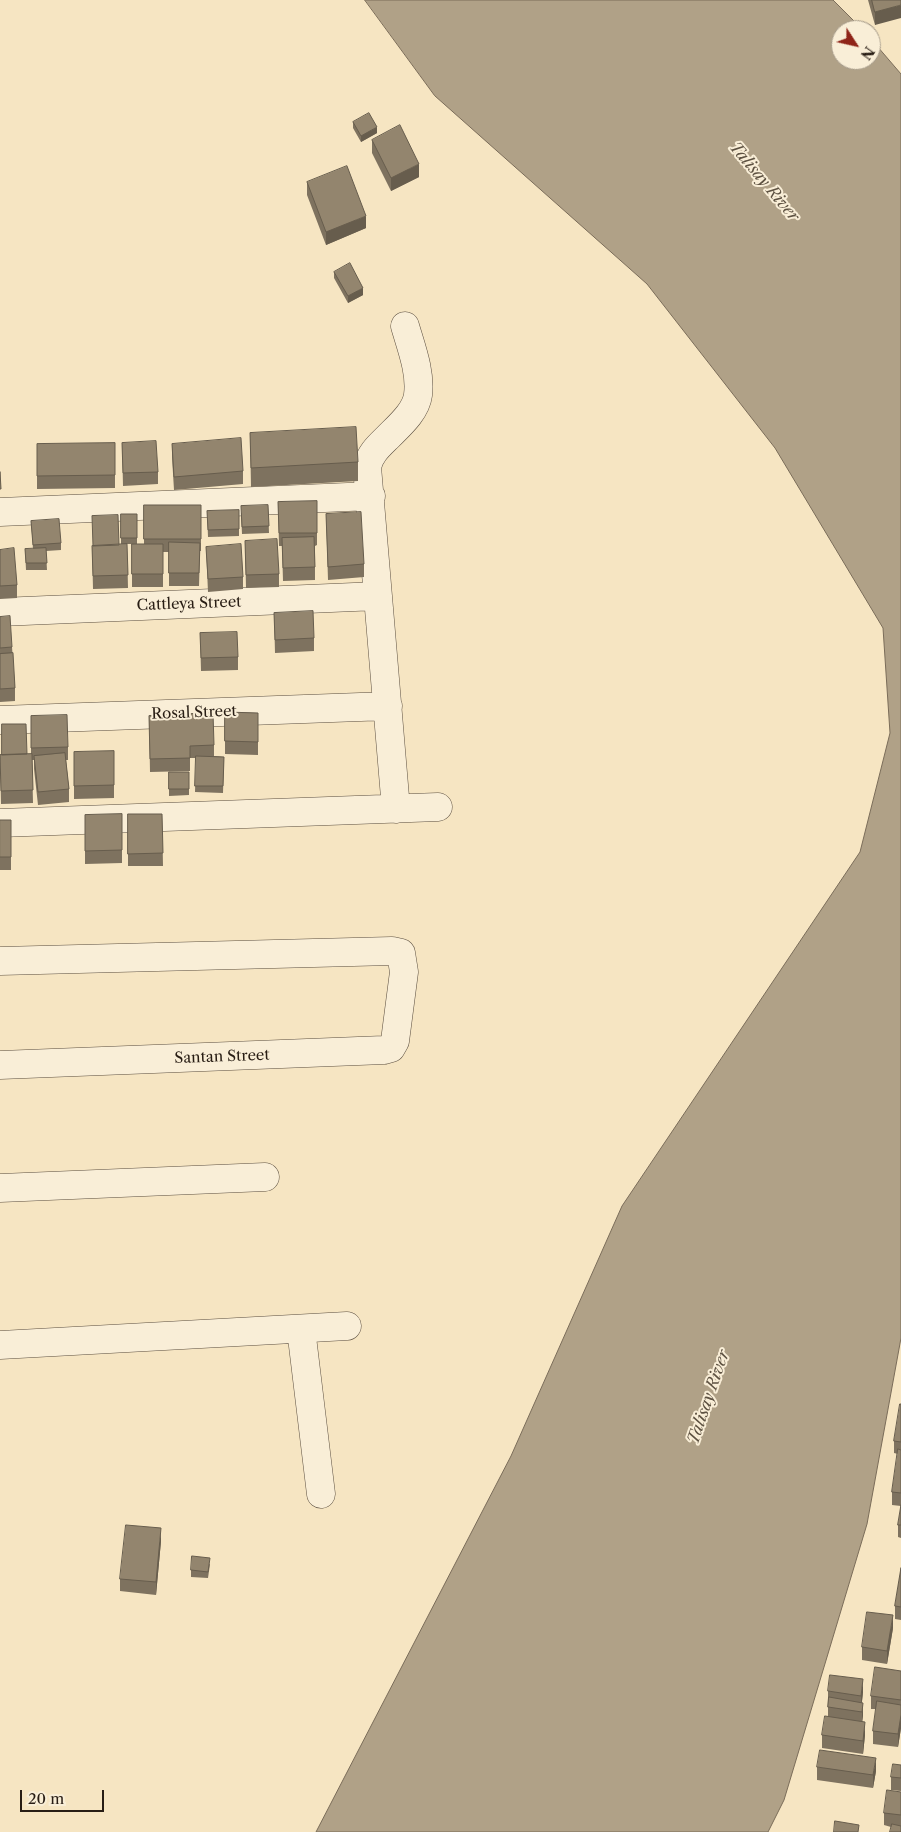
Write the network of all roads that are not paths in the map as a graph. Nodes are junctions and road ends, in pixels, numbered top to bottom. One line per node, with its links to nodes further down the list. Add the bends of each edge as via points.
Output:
1 (405, 326): 2 (street, via 418,379 418,396 402,423 369,458)
2 (371, 496): 3 (street); 4 (street)
3 (0, 512)
4 (378, 596): 5 (street, Cattleya Street); 6 (street)
5 (0, 612)
6 (388, 706): 7 (street, Rosal Street); 9 (street)
7 (0, 720)
8 (438, 807): 9 (street)
9 (396, 809): 10 (street)
10 (0, 823)
11 (0, 961): 12 (street, Santan Street, via 392,951 401,954 404,972 395,1041 391,1048 384,1050)
12 (0, 1065)
13 (265, 1178): 14 (street)
14 (0, 1188)
15 (348, 1326): 16 (street)
16 (301, 1328): 17 (street); 18 (street)
17 (0, 1345)
18 (321, 1494)

